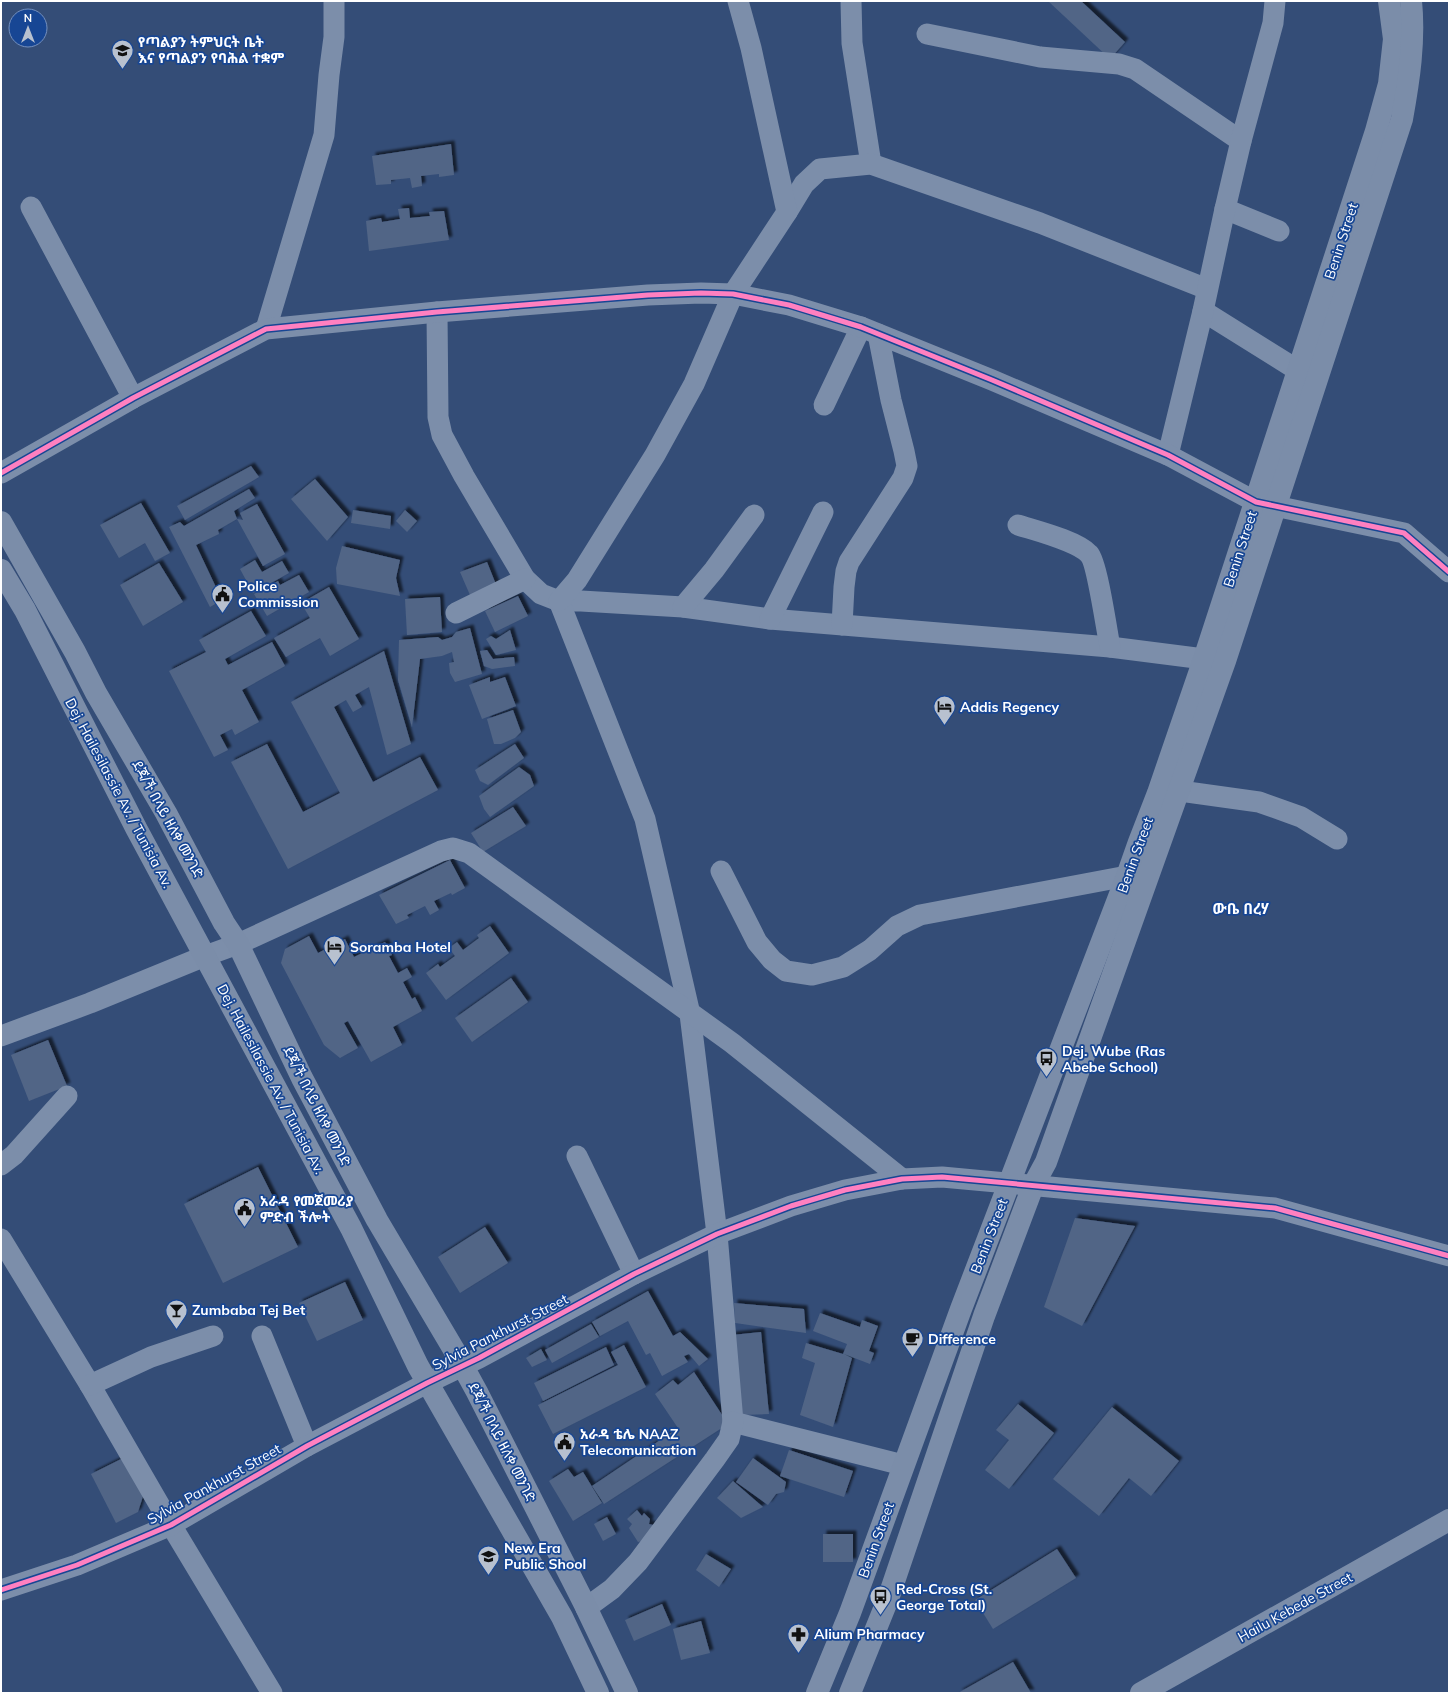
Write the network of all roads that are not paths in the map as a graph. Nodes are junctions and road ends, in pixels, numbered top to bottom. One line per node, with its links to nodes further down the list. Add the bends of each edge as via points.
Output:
1 (334, 1): 18 (street, via 334,37 324,135)
2 (738, 1): 12 (street, via 751,48)
3 (851, 1): 9 (street, via 852,43)
4 (1275, 1): 8 (street, via 1273,23)
5 (1389, 1): 20 (main road, Benin Street, via 1394,39 1389,84)
6 (1411, 1): 20 (main road, Benin Street, via 1413,20 1410,76 1402,119)
7 (927, 34): 8 (street, via 1040,57 1124,65 1135,69)
8 (1241, 141): 11 (street)
9 (871, 164): 12 (street, via 820,169 804,184); 14 (street, via 1040,223)
10 (31, 207): 21 (street)
11 (1225, 209): 13 (street); 14 (street)
12 (787, 212): 15 (street)
13 (1279, 231)
14 (1207, 289): 16 (street)
15 (734, 294): 17 (street, via 648,295); 19 (street, via 789,305); 34 (street, via 694,384 656,455 577,580)
16 (1203, 311): 20 (street); 23 (street)
17 (437, 312): 18 (street); 33 (street, via 438,417 442,435)
18 (266, 329): 21 (street)
19 (869, 331): 22 (street); 23 (street); 38 (street, via 891,400 907,466 903,478 847,566)
20 (1309, 373): 25 (main road, Benin Street); 26 (main road, Benin Street)
21 (133, 398): 24 (street)
22 (824, 405)
23 (1168, 455): 25 (street)
24 (1, 473)
25 (1256, 502): 26 (street); 40 (main road, Benin Street)
26 (1277, 506): 32 (street, via 1404,533); 41 (main road, Benin Street)
27 (823, 512): 37 (street)
28 (754, 514): 35 (street, via 714,570)
29 (1, 522): 46 (main road, ደጃ/ች በላይ ዘለቀ መንገድ)
30 (1018, 525): 39 (street, via 1079,546 1091,555)
31 (1, 570): 47 (main road, Dej. Hailesilassie Av. / Tunisia Av., via 25,610 136,828)
32 (1449, 572)
33 (525, 579): 34 (street, via 541,594); 36 (street)
34 (559, 601): 35 (street); 48 (street, via 645,819)
35 (683, 607): 37 (street)
36 (456, 613)
37 (770, 619): 38 (street)
38 (842, 625): 39 (street)
39 (1110, 648): 40 (street)
40 (1204, 659): 42 (main road, Benin Street)
41 (1180, 791): 42 (street); 43 (street, via 1259,802 1300,817); 45 (main road, Benin Street)
42 (1158, 793): 45 (main road, Benin Street, via 1139,842)
43 (1337, 839)
44 (721, 872): 45 (street, via 757,942 772,960 786,971 812,975 843,967 870,950 897,926 920,915)
45 (1138, 878): 54 (main road, Benin Street); 55 (main road, Benin Street, via 1046,1162)
46 (238, 944): 47 (street); 48 (street, via 441,851 453,848 469,853); 64 (main road, ደጃ/ች በላይ ዘለቀ መንገድ, via 302,1078 373,1213)
47 (206, 956): 49 (street); 65 (main road, Dej. Hailesilassie Av. / Tunisia Av., via 351,1228)
48 (690, 1014): 53 (street, via 732,1043); 56 (street)
49 (1, 1036)
50 (68, 1096): 52 (street, via 14,1155)
51 (577, 1156): 59 (street)
52 (1, 1165)
53 (902, 1179): 54 (street, Sylvia Pankhurst Street, via 942,1177); 56 (street, Sylvia Pankhurst Street, via 838,1192 791,1206)
54 (1010, 1182): 55 (street, Sylvia Pankhurst Street); 60 (main road, Benin Street)
55 (1033, 1186): 58 (street, Sylvia Pankhurst Street, via 1275,1208); 61 (main road, Benin Street)
56 (717, 1234): 59 (street, Sylvia Pankhurst Street); 67 (street)
57 (1, 1238): 66 (street)
58 (1449, 1256)
59 (634, 1274): 64 (street, Sylvia Pankhurst Street)
60 (960, 1309): 61 (main road); 69 (main road, Benin Street)
61 (984, 1316): 78 (main road, Benin Street, via 888,1599)
62 (213, 1336): 66 (street, via 151,1357)
63 (262, 1336): 68 (street)
64 (462, 1366): 65 (street, Sylvia Pankhurst Street); 73 (main road, ደጃ/ች በላይ ዘለቀ መንገድ)
65 (427, 1383): 68 (street, Sylvia Pankhurst Street); 75 (main road, Dej. Hailesilassie Av. / Tunisia Av., via 562,1617)
66 (90, 1384): 71 (street)
67 (734, 1422): 69 (street); 73 (street, via 729,1439 719,1454 638,1562 612,1589)
68 (307, 1446): 71 (street, Sylvia Pankhurst Street)
69 (904, 1465): 77 (main road, Benin Street, via 850,1613)
70 (1449, 1520): 79 (main road, Hailu Kebede Street)
71 (171, 1525): 72 (street, Sylvia Pankhurst Street, via 77,1565); 74 (street)
72 (1, 1590)
73 (586, 1608): 76 (main road, ደጃ/ች በላይ ዘለቀ መንገድ)
74 (272, 1693)
75 (598, 1693)
76 (627, 1693)
77 (817, 1693)
78 (850, 1693)
79 (1141, 1693)

